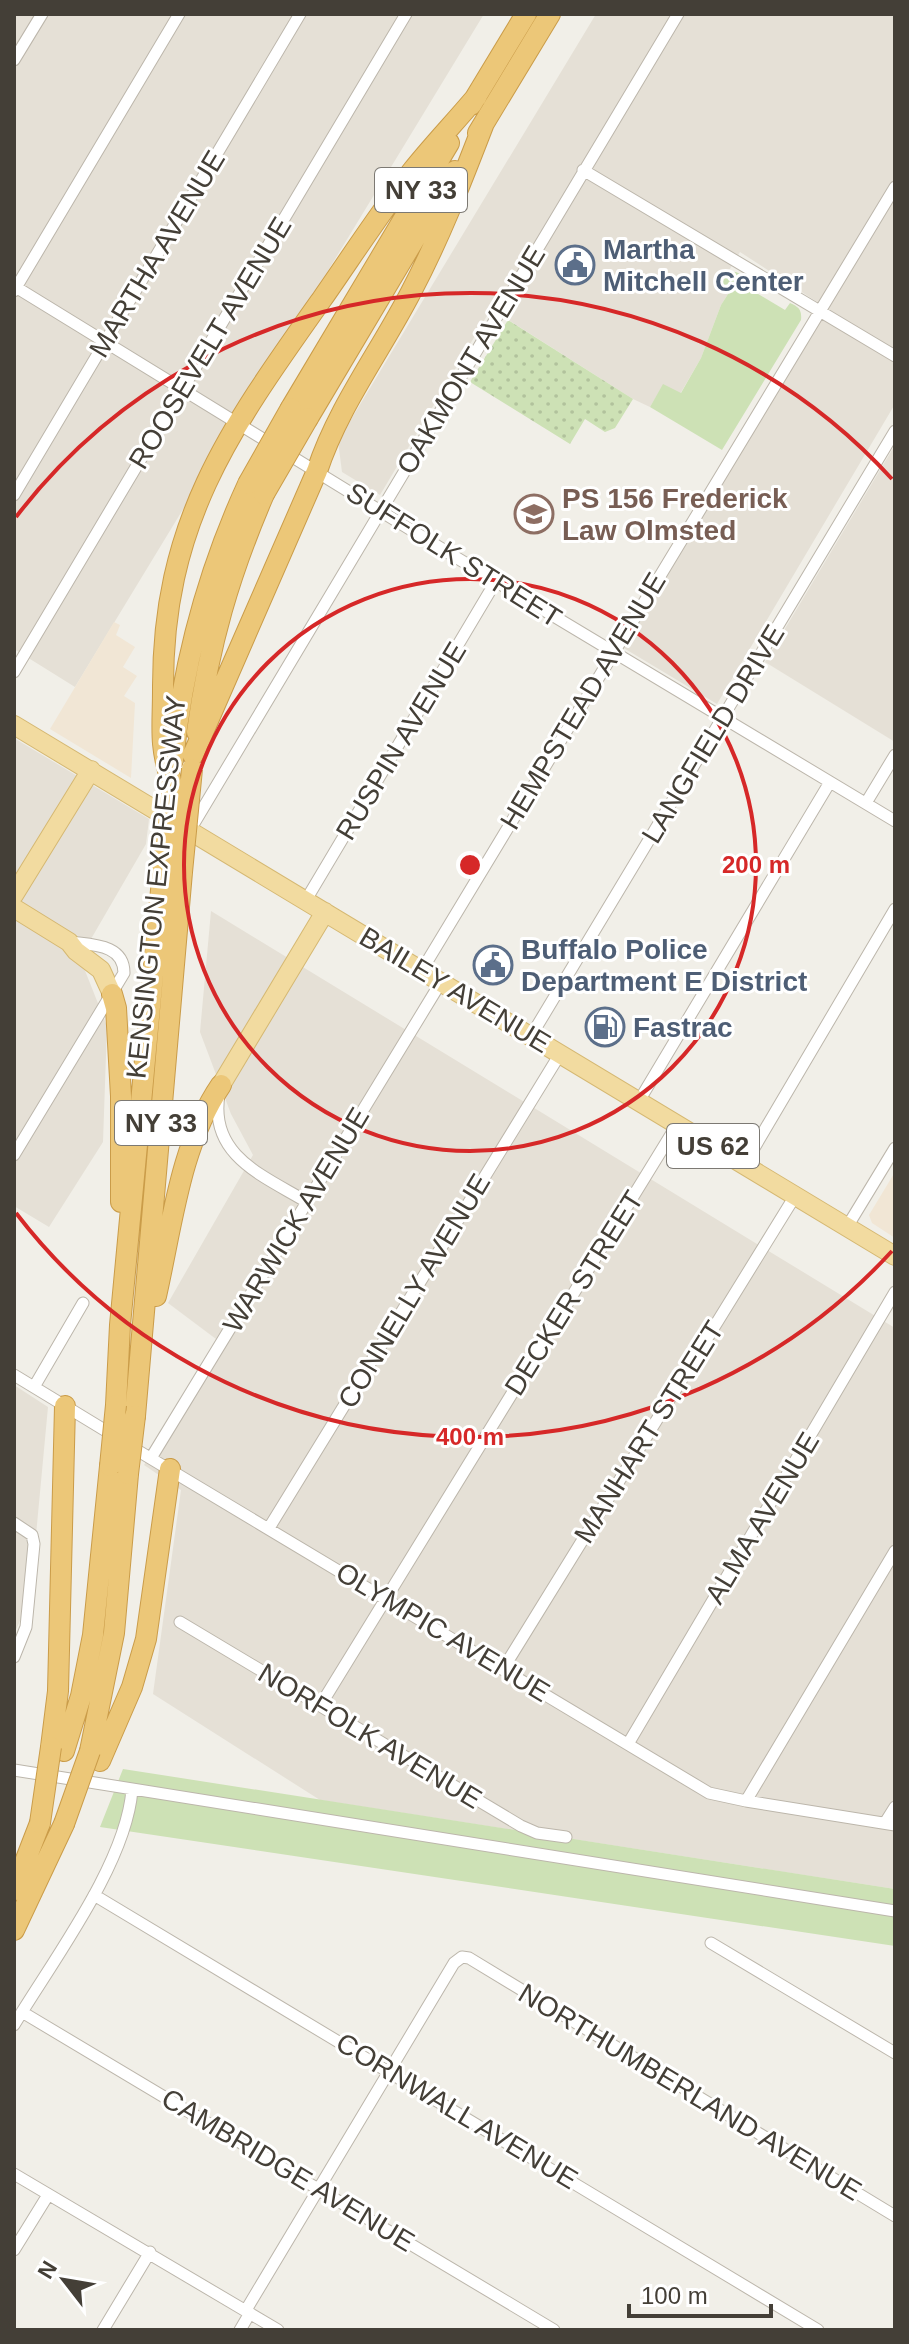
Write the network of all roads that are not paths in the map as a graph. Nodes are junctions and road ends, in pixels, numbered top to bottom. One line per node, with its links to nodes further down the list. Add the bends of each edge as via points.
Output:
1 (42, 14): 8 (street)
2 (179, 14): 13 (street)
3 (300, 14): 15 (street, MARTHA AVENUE)
4 (406, 14): 17 (street, ROOSEVELT AVENUE)
5 (526, 14): 9 (highway, KENSINGTON EXPRESSWAY / NY 33)
6 (550, 14): 10 (highway, KENSINGTON EXPRESSWAY / NY 33)
7 (678, 14): 11 (street, OAKMONT AVENUE)
8 (14, 60)
9 (477, 96): 18 (highway, KENSINGTON EXPRESSWAY / NY 33); 19 (highway, via 413,171)
10 (484, 123): 18 (highway, KENSINGTON EXPRESSWAY / NY 33); 21 (highway, via 426,262 333,428)
11 (583, 170): 14 (street); 23 (street, OAKMONT AVENUE)
12 (895, 187): 14 (street, HEMPSTEAD AVENUE)
13 (15, 288): 15 (street, SUFFOLK STREET)
14 (821, 310): 16 (street); 25 (street, HEMPSTEAD AVENUE)
15 (105, 342): 17 (street, SUFFOLK STREET); 22 (street, MARTHA AVENUE)
16 (895, 356)
17 (182, 391): 19 (street, SUFFOLK STREET); 26 (street, ROOSEVELT AVENUE)
18 (299, 413): 30 (highway, KENSINGTON EXPRESSWAY / NY 33, bridge, via 217,556 181,697)
19 (237, 424): 21 (street, SUFFOLK STREET); 30 (highway, via 200,496 177,559 167,609 162,653)
20 (895, 431): 27 (street, LANGFIELD DRIVE)
21 (317, 471): 23 (street, SUFFOLK STREET); 30 (highway)
22 (14, 495)
23 (382, 510): 24 (street, SUFFOLK STREET); 35 (street, OAKMONT AVENUE)
24 (496, 581): 25 (street, SUFFOLK STREET); 38 (street, RUSPIN AVENUE)
25 (612, 651): 27 (street, SUFFOLK STREET); 42 (street, HEMPSTEAD AVENUE)
26 (14, 672)
27 (722, 717): 32 (street, SUFFOLK STREET); 45 (street, LANGFIELD DRIVE)
28 (14, 725): 31 (main road, BAILEY AVENUE / US 62)
29 (895, 755): 33 (street)
30 (180, 758): 36 (highway, KENSINGTON EXPRESSWAY / NY 33, bridge); 36 (highway, KENSINGTON EXPRESSWAY / NY 33, bridge, via 171,780)
31 (91, 770): 35 (main road, BAILEY AVENUE / US 62); 37 (main road)
32 (830, 782): 33 (street, SUFFOLK STREET); 48 (street)
33 (866, 803): 34 (street, SUFFOLK STREET)
34 (895, 821)
35 (190, 830): 38 (main road, BAILEY AVENUE / US 62)
36 (172, 871): 59 (highway, KENSINGTON EXPRESSWAY / NY 33); 60 (highway, KENSINGTON EXPRESSWAY / NY 33)
37 (14, 895)
38 (306, 900): 41 (main road, BAILEY AVENUE / US 62)
39 (14, 908): 44 (main road, via 69,942 101,970)
40 (895, 909): 52 (street)
41 (325, 912): 42 (main road, BAILEY AVENUE / US 62); 47 (main road)
42 (422, 970): 43 (main road, BAILEY AVENUE / US 62)
43 (441, 982): 45 (main road, BAILEY AVENUE / US 62); 54 (street, WARWICK AVENUE)
44 (112, 994): 51 (street); 59 (highway, via 121,1096)
45 (531, 1036): 46 (main road, BAILEY AVENUE / US 62)
46 (560, 1054): 48 (main road, BAILEY AVENUE / US 62); 68 (street, CONNELLY AVENUE)
47 (221, 1085): 54 (street, via 218,1121 229,1147 248,1166); 60 (highway, via 185,1167)
48 (639, 1101): 49 (main road, BAILEY AVENUE / US 62)
49 (677, 1125): 52 (main road, BAILEY AVENUE / US 62); 70 (street, DECKER STREET)
50 (895, 1148): 55 (street)
51 (14, 1155)
52 (744, 1165): 53 (main road, BAILEY AVENUE / US 62)
53 (795, 1196): 55 (main road, BAILEY AVENUE / US 62); 73 (street, MANHART STREET)
54 (307, 1202): 64 (street, WARWICK AVENUE)
55 (847, 1227): 56 (main road, BAILEY AVENUE / US 62)
56 (895, 1256)
57 (895, 1292): 75 (street, ALMA AVENUE)
58 (83, 1303): 62 (street)
59 (120, 1325): 66 (highway, KENSINGTON EXPRESSWAY / NY 33, bridge)
60 (139, 1374): 66 (highway, KENSINGTON EXPRESSWAY / NY 33, bridge, via 135,1416)
61 (14, 1375): 62 (street, OLYMPIC AVENUE)
62 (34, 1387): 63 (street, OLYMPIC AVENUE)
63 (65, 1406): 64 (street, OLYMPIC AVENUE); 76 (highway)
64 (151, 1458): 65 (street, OLYMPIC AVENUE)
65 (170, 1469): 68 (street, OLYMPIC AVENUE); 77 (highway, via 146,1639 132,1687)
66 (119, 1470): 76 (highway, KENSINGTON EXPRESSWAY / NY 33, via 81,1696); 77 (highway, KENSINGTON EXPRESSWAY / NY 33, via 114,1633)
67 (14, 1523): 72 (street, via 32,1535 34,1544 26,1627)
68 (269, 1528): 70 (street, OLYMPIC AVENUE)
69 (895, 1551): 80 (street)
70 (386, 1598): 73 (street, OLYMPIC AVENUE); 74 (street, DECKER STREET)
71 (180, 1622): 74 (street, NORFOLK AVENUE)
72 (14, 1657)
73 (503, 1669): 75 (street, OLYMPIC AVENUE)
74 (320, 1706): 83 (street, NORFOLK AVENUE, via 521,1826)
75 (628, 1744): 80 (street, OLYMPIC AVENUE, via 709,1793)
76 (58, 1749): 84 (highway, bridge, via 40,1823)
77 (95, 1756): 87 (highway, bridge)
78 (14, 1770): 79 (street)
79 (132, 1790): 85 (street, via 123,1835); 86 (street)
80 (746, 1801): 82 (street, OLYMPIC AVENUE)
81 (895, 1807): 82 (street)
82 (890, 1824)
83 (566, 1837)
84 (14, 1890)
85 (94, 1895): 89 (street); 92 (street, CORNWALL AVENUE)
86 (895, 1911)
87 (14, 1930)
88 (711, 1943): 91 (street)
89 (22, 2012): 90 (street); 94 (street, CAMBRIDGE AVENUE)
90 (14, 2025)
91 (895, 2053)
92 (390, 2071): 94 (street); 96 (street, NORTHUMBERLAND AVENUE, via 457,1960 469,1958); 104 (street, CORNWALL AVENUE)
93 (14, 2174): 95 (street)
94 (319, 2189): 99 (street); 103 (street, CAMBRIDGE AVENUE)
95 (48, 2195): 97 (street); 98 (street)
96 (895, 2216)
97 (14, 2250)
98 (150, 2252): 99 (street); 100 (street)
99 (248, 2312): 101 (street); 102 (street)
100 (103, 2330)
101 (240, 2330)
102 (278, 2330)
103 (554, 2330)
104 (818, 2330)

